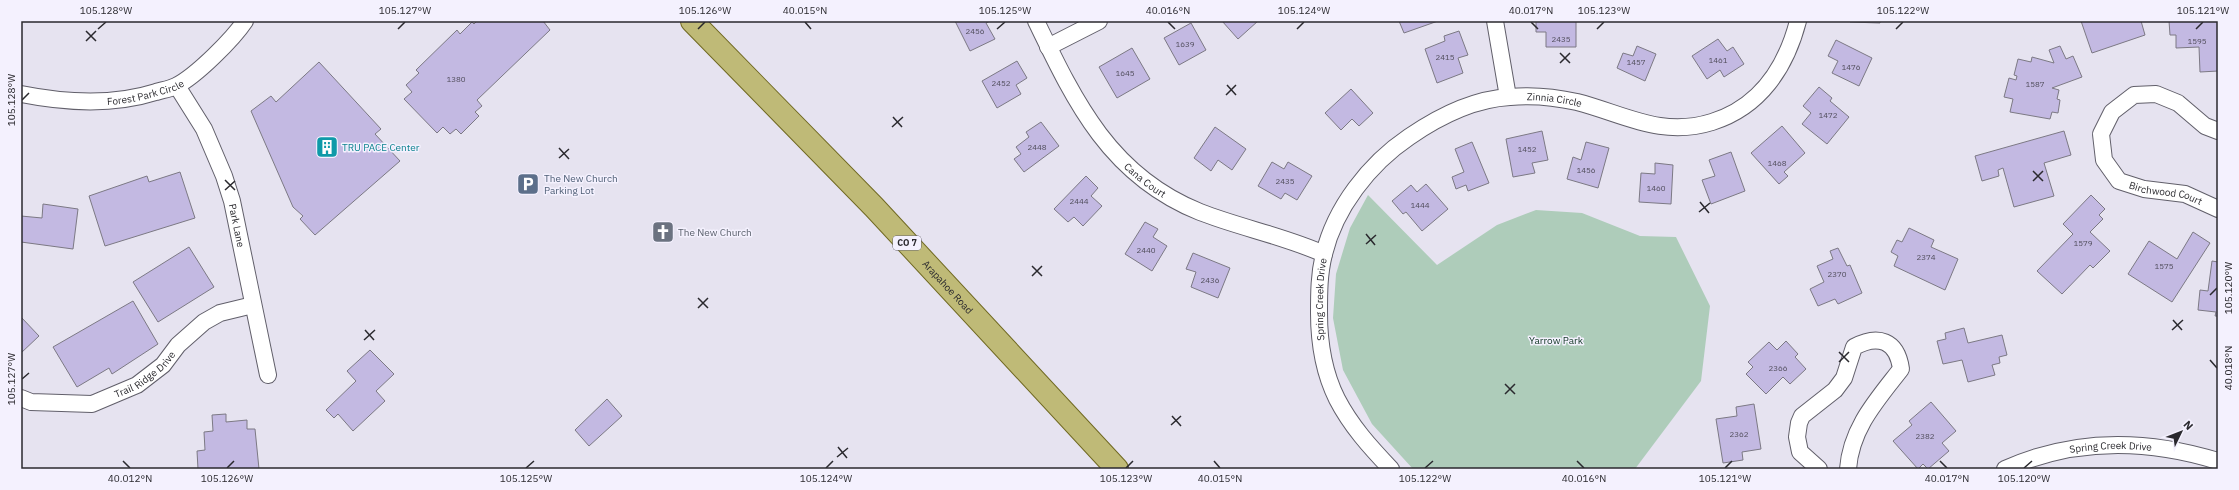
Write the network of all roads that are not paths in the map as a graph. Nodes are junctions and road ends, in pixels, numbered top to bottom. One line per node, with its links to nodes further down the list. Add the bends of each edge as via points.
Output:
1 (245, 21): 8 (street, Forest Park Circle, via 211,58)
2 (692, 21): 18 (main road, Arapahoe Road / CO 7, via 874,207)
3 (1036, 21): 7 (street, Cana Court)
4 (1099, 21): 7 (street)
5 (1495, 21): 10 (street)
6 (1798, 21): 10 (street, Zinnia Circle, via 1791,46 1775,77 1743,107 1712,122 1687,127 1661,127 1576,102 1537,96)
7 (1048, 46): 13 (street, Cana Court, via 1084,115 1112,151 1146,182 1174,200 1200,212 1298,242)
8 (177, 86): 9 (street, Forest Park Circle, via 144,96 97,103 51,100); 14 (street, Park Lane, via 204,129 224,176 232,200)
9 (21, 94)
10 (1508, 97): 13 (street, Zinnia Circle, via 1456,111 1431,122 1396,146 1372,168 1346,204 1332,230)
11 (2218, 131): 12 (street, Birchwood Court, via 2205,126 2178,103 2156,94 2134,95 2112,112 2101,134 2104,160 2119,181 2144,189 2185,194)
12 (2218, 209)
13 (1324, 254): 19 (street, Spring Creek Drive, via 1319,283 1319,330 1324,360 1337,398 1357,433)
14 (253, 305): 15 (street, Park Lane); 16 (street, Trail Ridge Drive, via 220,313 204,322 178,345 163,365 137,385 92,404 31,402)
15 (268, 375)
16 (21, 398)
17 (2218, 461): 22 (street, Spring Creek Drive, via 2158,446 2113,444 2069,448)
18 (1116, 469)
19 (1391, 469)
20 (1819, 469): 21 (street, via 1800,452 1797,437 1799,422 1802,416 1835,390 1844,378 1854,347 1867,340 1881,340 1891,345 1900,358 1901,368 1859,426 1849,454)
21 (1848, 469)
22 (2005, 469)

